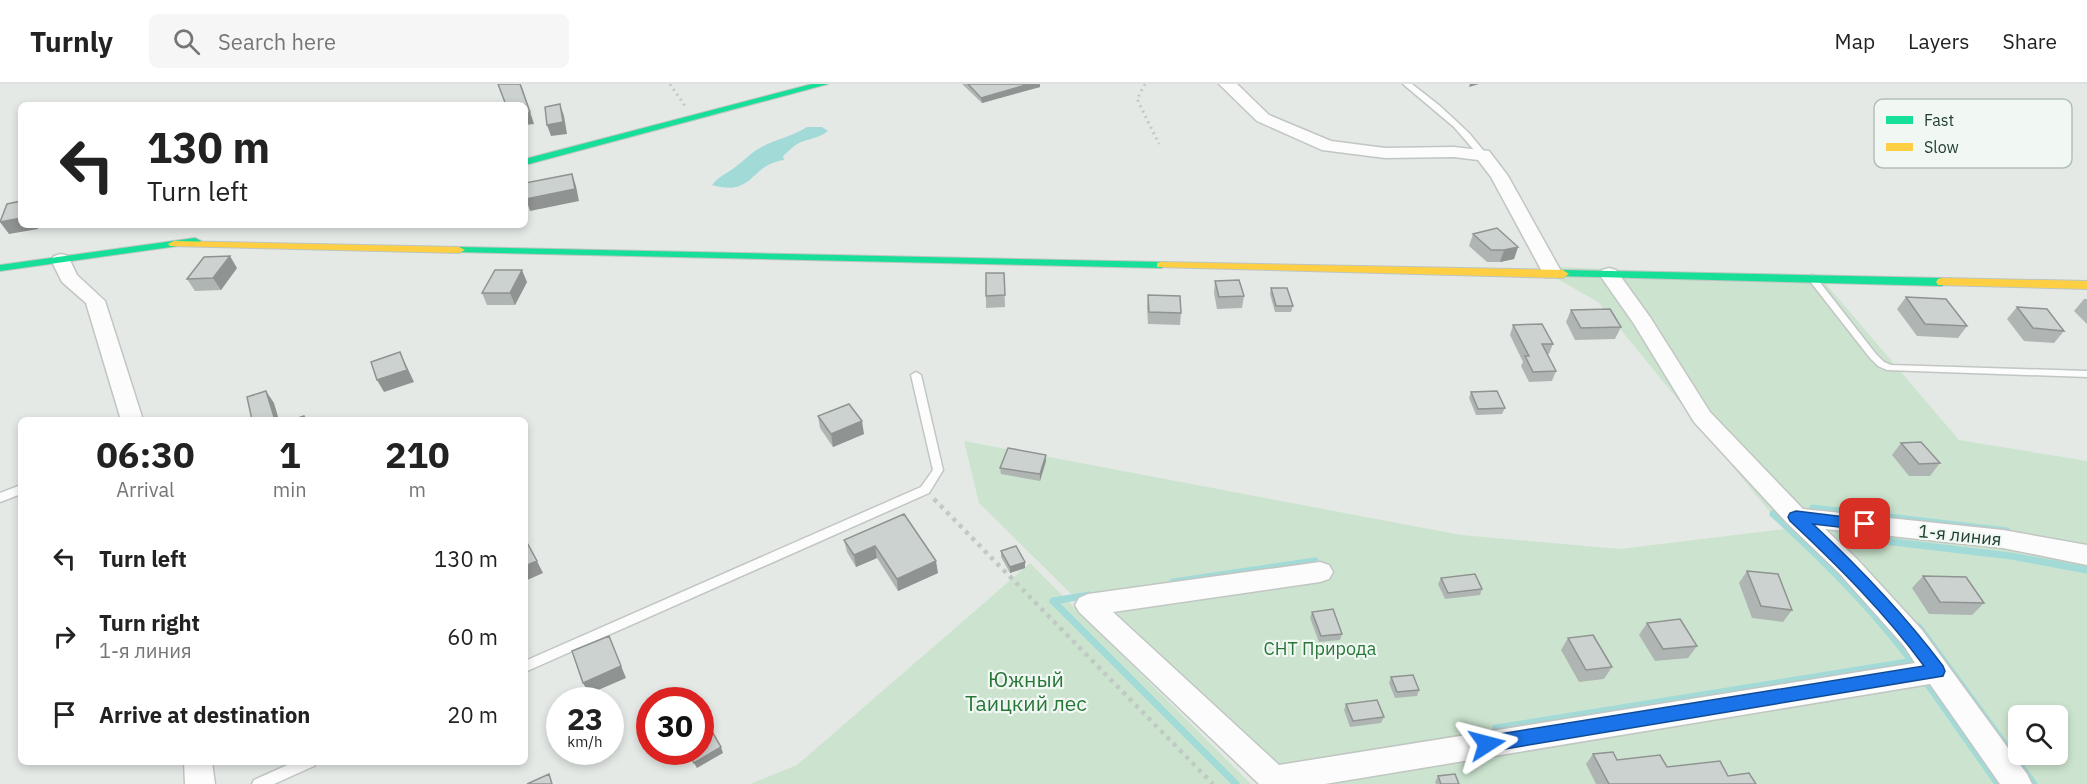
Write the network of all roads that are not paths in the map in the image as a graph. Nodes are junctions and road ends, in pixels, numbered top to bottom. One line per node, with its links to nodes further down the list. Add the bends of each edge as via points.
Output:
1 (823, 84): 5 (street)
2 (1227, 84): 4 (street, via 1263,118 1328,146 1385,153)
3 (1407, 84): 4 (lane, via 1442,110)
4 (1483, 154): 10 (street)
5 (528, 161)
6 (251, 232): 7 (street)
7 (174, 244): 8 (street); 10 (street)
8 (61, 260): 9 (street); 16 (street, via 69,278 95,301)
9 (0, 268)
10 (1552, 273): 11 (street)
11 (1609, 274): 12 (street); 19 (street, via 1702,417)
12 (1812, 278): 13 (street); 14 (lane, via 1873,356 1890,368)
13 (2087, 285)
14 (2087, 374)
15 (916, 375): 22 (lane, via 938,470 925,490)
16 (131, 417)
17 (18, 490): 18 (lane)
18 (0, 498)
19 (1796, 517): 20 (street, 1-я линия, via 2003,539); 23 (street, via 1848,566 1913,638)
20 (2087, 555)
21 (1320, 572): 23 (street, via 1088,604 1274,779)
22 (528, 666)
23 (1937, 671): 28 (street)
24 (198, 765): 26 (street)
25 (302, 765): 27 (lane)
26 (200, 784)
27 (259, 784)
28 (2017, 784)

